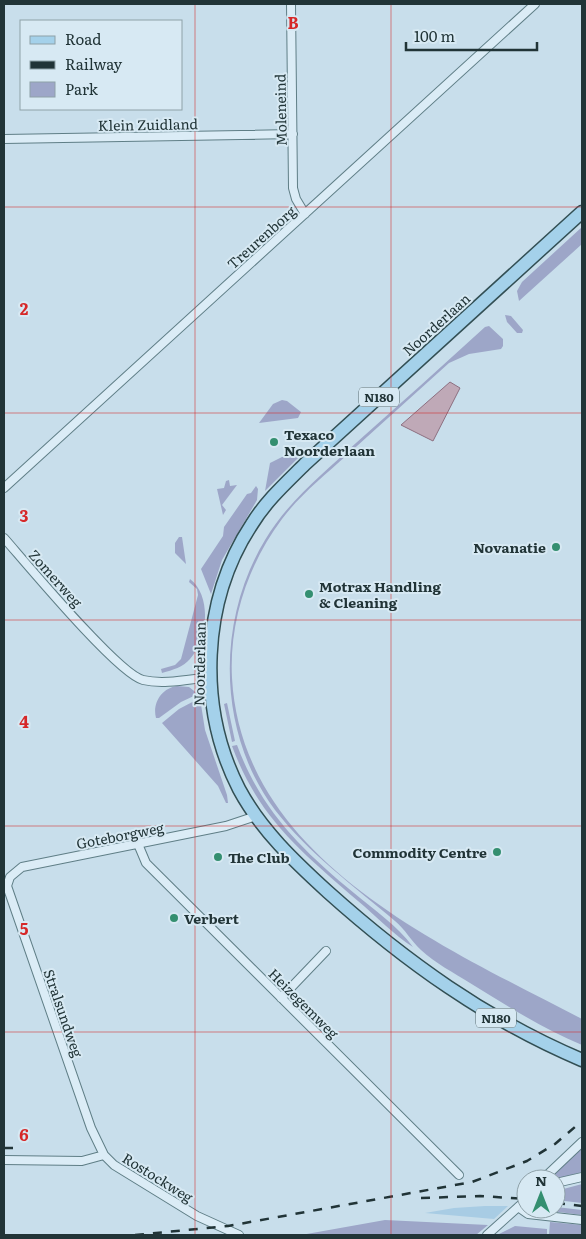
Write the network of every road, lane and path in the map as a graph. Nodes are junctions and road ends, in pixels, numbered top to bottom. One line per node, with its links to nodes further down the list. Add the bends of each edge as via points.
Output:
1 (291, 4): 3 (street, Moleneind)
2 (535, 4): 6 (street, Treurenborg)
3 (293, 134): 4 (street, Klein Zuidland); 6 (street, Moleneind, via 293,188)
4 (4, 139)
5 (582, 212): 9 (main road, Noorderlaan / N180, via 305,464 252,523 232,560 221,591 212,628)
6 (305, 214): 7 (street, Treurenborg)
7 (4, 488)
8 (4, 538): 9 (street, Zomerweg, via 130,674 156,682)
9 (211, 677): 10 (main road, Noorderlaan / N180, via 213,713 222,747 240,790)
10 (256, 816): 11 (street, Goteborgweg, via 226,826); 15 (main road, Noorderlaan / N180, via 293,861 368,928 463,998 514,1028)
11 (138, 844): 12 (street, Goteborgweg, via 22,867); 14 (street, Heizegemweg, via 146,864)
12 (7, 875): 17 (street, Stralsundweg, via 9,896 91,1128)
13 (326, 951): 14 (street)
14 (281, 998): 20 (street, Heizegemweg)
15 (582, 1060)
16 (582, 1142): 19 (street)
17 (104, 1155): 18 (street, Rostockweg, via 82,1161); 26 (street, Rostockweg, via 126,1174 198,1216)
18 (4, 1160)
19 (554, 1169)
20 (459, 1174)
21 (582, 1177): 22 (street)
22 (566, 1181)
23 (516, 1210): 27 (street)
24 (566, 1218): 25 (street)
25 (582, 1220)
26 (239, 1235)
27 (487, 1235)

